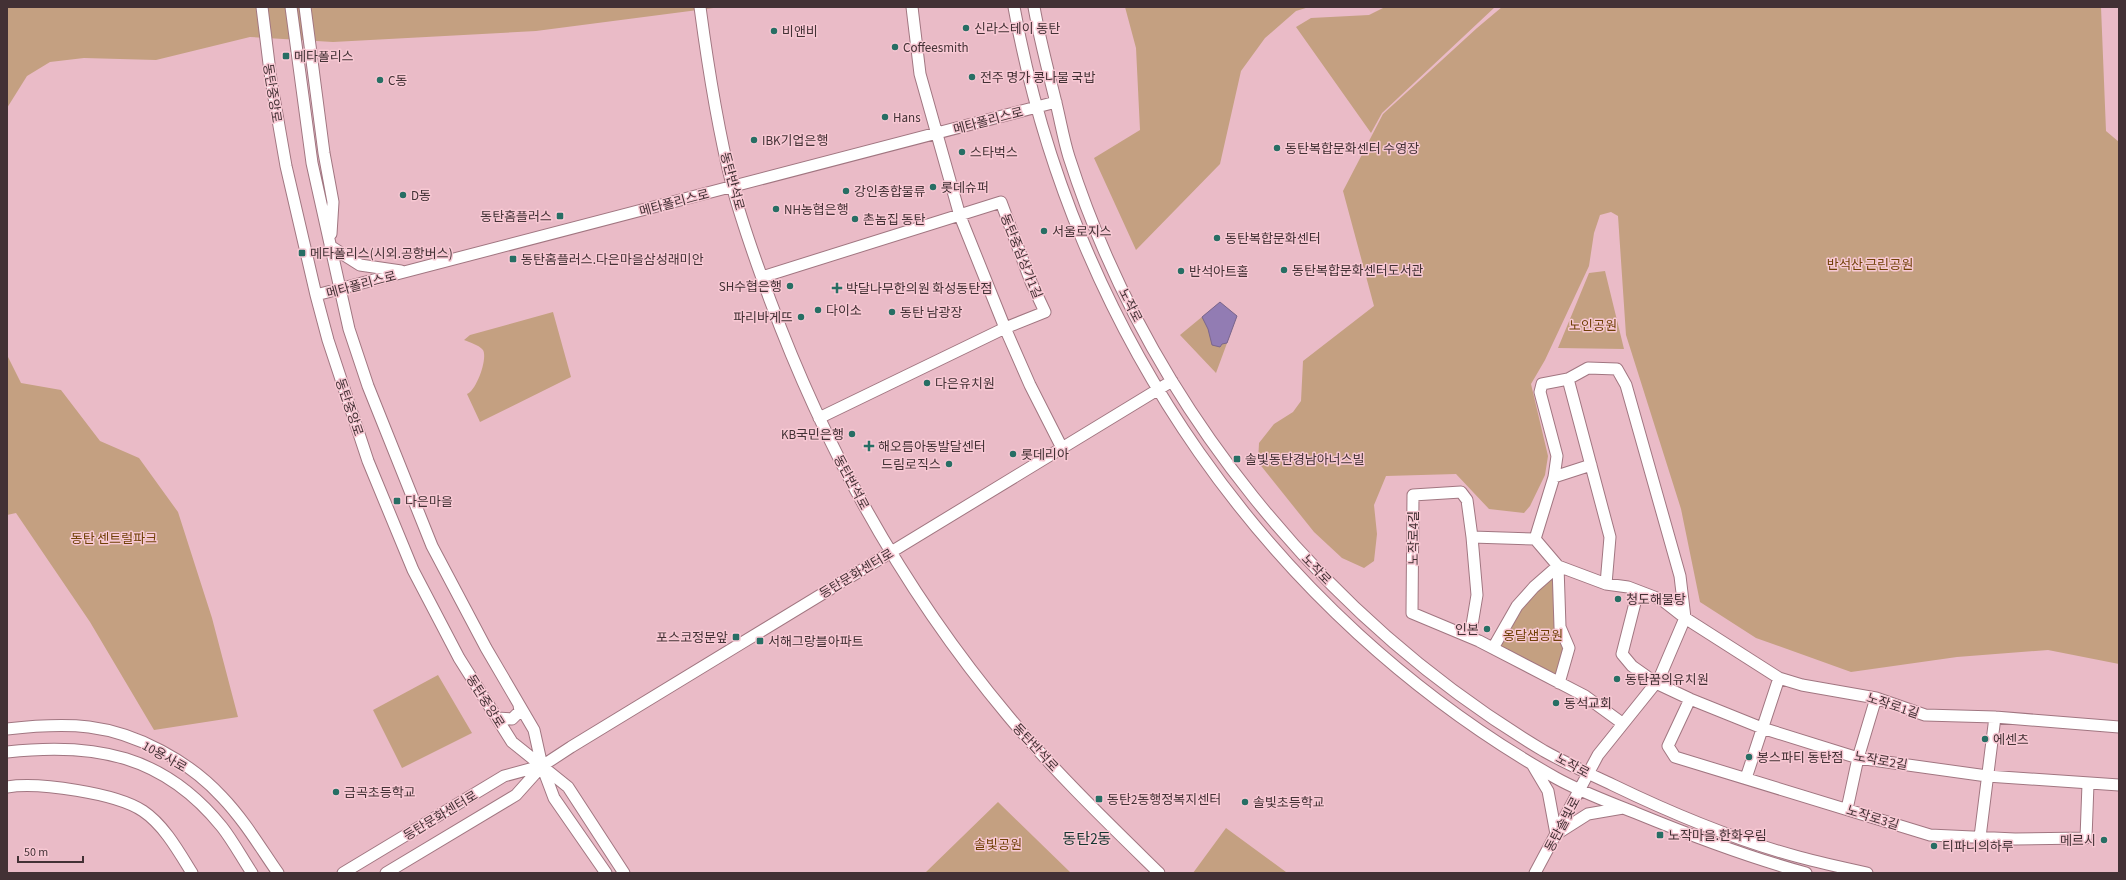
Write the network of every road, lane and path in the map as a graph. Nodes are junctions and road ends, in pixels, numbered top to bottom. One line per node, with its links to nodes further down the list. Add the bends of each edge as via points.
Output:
1 (262, 7): 19 (street, 동탄중앙로, via 270,80 286,166)
2 (291, 7): 15 (street, 동탄중앙로, via 308,140)
3 (305, 7): 15 (street, 동탄중앙로, via 333,202)
4 (912, 7): 10 (street, via 920,74)
5 (1014, 7): 9 (street, 노작로)
6 (1034, 7): 8 (street, 노작로)
7 (700, 8): 13 (street, 동탄반석로, via 712,93)
8 (1056, 102): 9 (street, 메타폴리스로); 11 (street, 노작로)
9 (1036, 107): 10 (street, 메타폴리스로); 12 (street, 노작로)
10 (936, 133): 13 (street, 메타폴리스로); 14 (street)
11 (1068, 153): 12 (street, via 1059,150); 21 (street, 노작로, via 1094,227)
12 (1051, 158): 22 (street, 노작로, via 1077,230)
13 (733, 186): 16 (street, 메타폴리스로); 17 (street, 동탄반석로)
14 (960, 216): 17 (street, 동탄중심상가1길); 20 (street); 20 (street, 동탄중심상가1길, via 1001,202 1045,312)
15 (330, 246): 16 (street, via 360,265); 18 (street, 동탄중앙로)
16 (407, 271): 18 (street, 메타폴리스로)
17 (762, 277): 26 (street, 동탄반석로, via 788,347)
18 (340, 289): 19 (street, 메타폴리스로); 46 (street, 동탄중앙로, via 349,329 368,386 417,512 456,593)
19 (316, 295): 47 (street, 동탄중앙로, via 330,347 368,460 413,570 459,658)
20 (1005, 328): 26 (street, 동탄중심상가1길); 29 (street)
21 (1143, 331): 22 (street, via 1139,338); 24 (street, 노작로)
22 (1128, 339): 25 (street, 노작로)
23 (1568, 379): 30 (street); 31 (street, via 1542,384 1540,392 1557,456); 38 (street, via 1588,368 1616,369 1626,385 1677,568)
24 (1172, 381): 25 (street, 동탄문화센터로); 27 (street, 노작로)
25 (1157, 390): 28 (street, 노작로); 29 (street, 동탄문화센터로)
26 (819, 418): 34 (street, 동탄반석로, via 852,485)
27 (1203, 429): 28 (street, via 1192,429); 53 (street, 노작로, via 1278,526 1349,601 1436,676)
28 (1188, 438): 56 (street, 노작로, via 1248,517 1294,570 1344,620 1420,685 1475,726)
29 (1062, 448): 34 (street, 동탄문화센터로)
30 (1591, 465): 31 (street); 36 (street, via 1610,537)
31 (1554, 477): 33 (street)
32 (1472, 537): 33 (street); 39 (street, 노작로4길, via 1477,595); 39 (street, 노작로4길, via 1467,500 1461,492 1413,495 1412,614)
33 (1536, 539): 35 (street)
34 (890, 552): 57 (street, 동탄문화센터로); 77 (street, 동탄반석로, via 950,640 1009,717 1073,787)
35 (1558, 566): 36 (street); 40 (street, via 1517,606); 42 (street, via 1560,627 1569,648)
36 (1606, 584): 37 (street)
37 (1638, 591): 38 (street, via 1662,600); 43 (street, via 1622,654 1632,666)
38 (1685, 618): 41 (street, 노작로1길); 43 (street)
39 (1470, 637): 40 (street, 노작로4길)
40 (1493, 648): 42 (street, 노작로4길)
41 (1779, 678): 44 (street, 노작로1길, via 1802,686); 51 (street)
42 (1559, 683): 49 (street, 노작로4길, via 1585,696)
43 (1656, 683): 45 (street, 노작로2길); 49 (street)
44 (1876, 698): 48 (street, 노작로1길, via 1925,715); 55 (street)
45 (1690, 699): 51 (street, 노작로2길); 60 (street, 노작로3길, via 1668,746 1675,757)
46 (519, 705): 47 (street, via 520,711 512,719); 57 (street, 동탄중앙로, via 534,730)
47 (497, 718): 57 (street, 동탄중앙로, via 512,742)
48 (1995, 718): 50 (street, 노작로1길); 59 (street)
49 (1622, 723): 58 (street, via 1598,755)
50 (2119, 727)
51 (1762, 728): 55 (street, 노작로2길); 60 (street)
52 (7, 729): 72 (street, 10용사로, via 40,726 89,727 110,731 152,747 188,768 221,795 236,812)
53 (1542, 749): 56 (street, via 1542,759); 58 (street, 노작로)
54 (7, 752): 71 (street, 10용사로, via 43,748 88,751 109,754 151,768 181,786 205,809 223,828)
55 (1858, 758): 59 (street, 노작로2길); 67 (street)
56 (1530, 762): 64 (street, 노작로); 68 (street, via 1548,791)
57 (542, 766): 73 (street, 동탄문화센터로, via 504,776); 74 (street, 동탄문화센터로, via 516,795); 75 (street, 동탄중앙로, via 554,798); 76 (street, 동탄중앙로, via 568,787)
58 (1588, 774): 64 (street, 동탄솔빛로); 65 (street, 노작로)
59 (1987, 776): 61 (street, 노작로2길); 69 (street)
60 (1746, 778): 67 (street, 노작로3길)
61 (2088, 784): 62 (street, 노작로2길); 69 (street, 노작로3길, via 2086,838 2015,840)
62 (2119, 785)
63 (7, 787): 70 (street, via 29,785 70,790 126,802 144,811 156,823)
64 (1580, 789): 66 (street, 노작로); 68 (street, 동탄솔빛로)
65 (1631, 794): 66 (street, via 1623,794 1619,798 1618,803); 80 (street, 노작로, via 1694,822 1762,846 1800,858)
66 (1623, 808): 68 (street, via 1588,814); 79 (street, 노작로, via 1730,851)
67 (1847, 809): 69 (street, 노작로3길, via 1930,835)
68 (1556, 834): 78 (street, 동탄솔빛로)
69 (1980, 837)
70 (192, 873)
71 (252, 873)
72 (278, 873)
73 (343, 873)
74 (386, 873)
75 (606, 873)
76 (624, 873)
77 (1159, 873)
78 (1535, 873)
79 (1806, 873)
80 (1867, 873)

